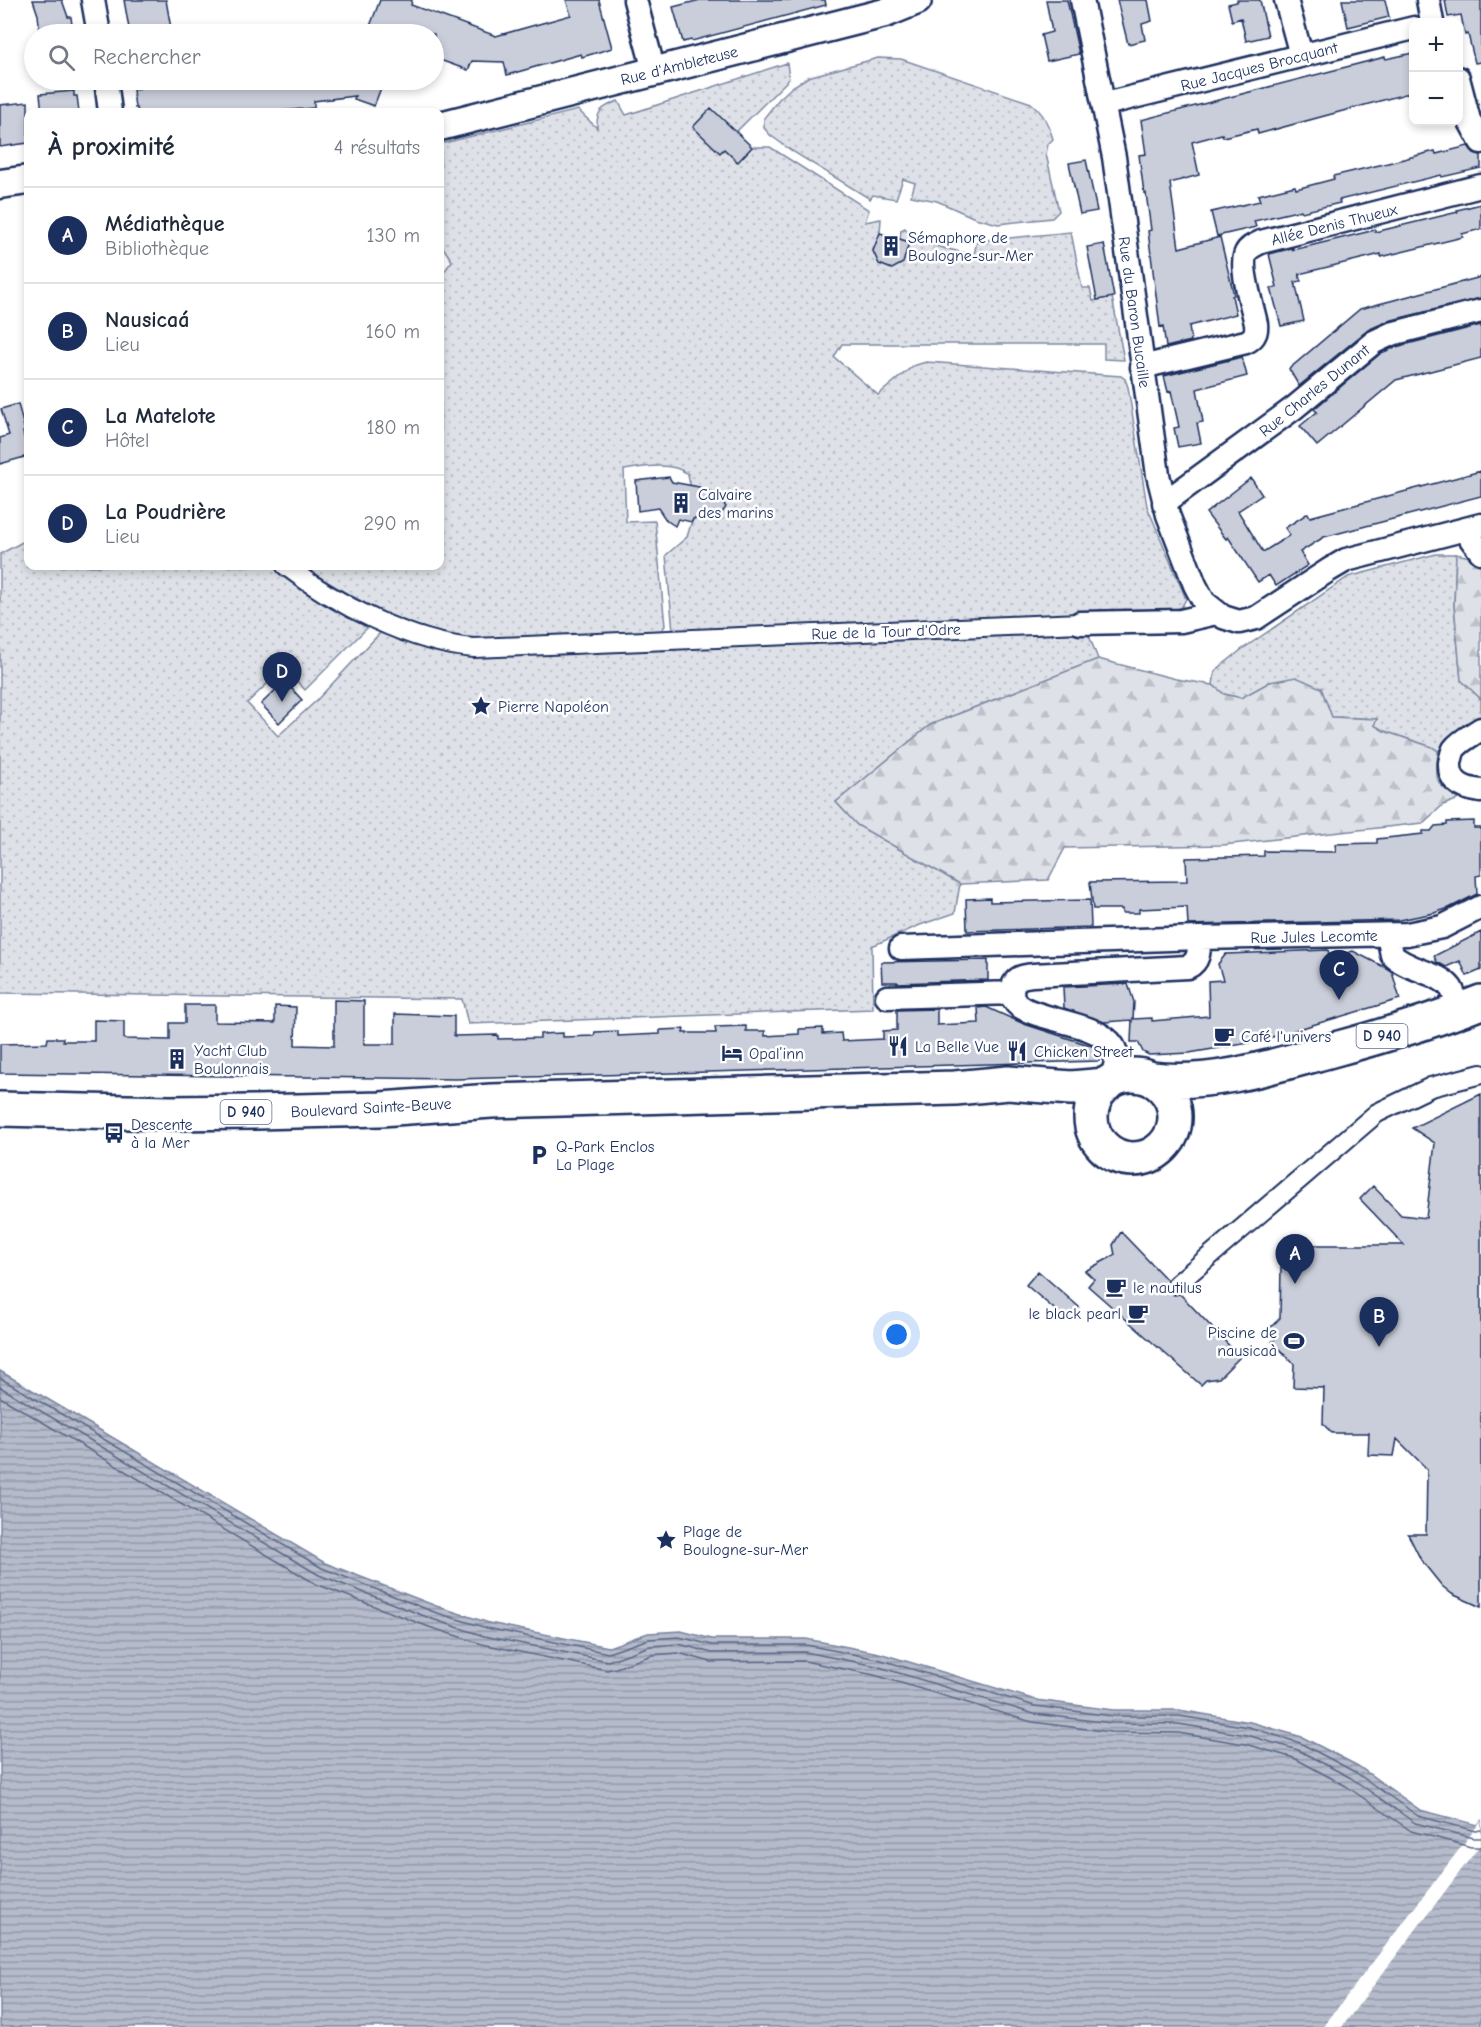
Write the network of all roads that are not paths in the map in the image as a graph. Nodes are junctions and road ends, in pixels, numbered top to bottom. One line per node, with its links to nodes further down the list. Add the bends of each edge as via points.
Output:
1 (93, 0): 8 (street)
2 (635, 0): 11 (street)
3 (917, 0): 11 (street, Rue d'Ambleteuse, via 885,13)
4 (1082, 0): 14 (street, Rue du Baron Bucaille)
5 (1286, 0): 10 (street)
6 (1428, 0): 7 (street)
7 (1431, 18)
8 (97, 24)
9 (1409, 29): 10 (street, Rue Jacques Brocquant)
10 (1300, 55): 14 (street, Rue Jacques Brocquant)
11 (654, 71): 16 (street, Rue d'Ambleteuse)
12 (107, 90): 15 (street)
13 (1463, 97): 17 (street, via 1469,120)
14 (1105, 104): 22 (street, Rue du Baron Bucaille)
15 (110, 108)
16 (444, 125)
17 (1481, 141)
18 (24, 181): 19 (street)
19 (0, 184)
20 (1481, 186): 22 (street, Allée Denis Thueux, via 1257,244 1244,259 1256,324 1252,338)
21 (1481, 311): 23 (street, Rue Charles Dunant, via 1374,342 1294,408)
22 (1142, 367): 23 (street, Rue du Baron Bucaille)
23 (1164, 503): 27 (street, Rue du Baron Bucaille, via 1195,585)
24 (1474, 527): 25 (street, via 1471,539); 27 (street, Rue de la Tour d'Odre, via 1346,560 1256,618 1239,622)
25 (1481, 552)
26 (292, 570): 28 (street, Rue de la Tour d'Odre, via 328,594 402,630 474,648)
27 (1216, 613): 28 (street, Rue de la Tour d'Odre, via 1181,621)
28 (1080, 623)
29 (1481, 729): 30 (street, via 1455,748 1450,769 1455,782)
30 (1481, 791)
31 (1481, 907): 32 (street, via 1431,930)
32 (1388, 935): 33 (street, Rue Jules Lecomte); 37 (street, Rue Jules Lecomte, via 1392,955 1410,968 1445,982)
33 (1199, 938): 34 (street, Rue Jules Lecomte); 35 (street, via 1198,956 1188,967 1026,976 1015,981)
34 (901, 948)
35 (1012, 993): 36 (street); 41 (street, via 1023,1008 1087,1029 1109,1041 1116,1058)
36 (887, 997)
37 (1470, 1007): 38 (main road, D 940)
38 (1281, 1064): 40 (main road, D 940, via 1194,1081); 47 (main road, D 940, via 1205,1101)
39 (1481, 1074): 48 (street, via 1431,1087 1377,1113)
40 (1152, 1079): 41 (main road, via 1131,1075); 47 (main road, via 1173,1101)
41 (1108, 1083): 42 (main road, Boulevard Sainte-Beuve / D 940, via 1071,1088 1008,1083); 46 (main road, via 1093,1106)
42 (956, 1088): 44 (main road, Boulevard Sainte-Beuve / D 940); 46 (main road, Boulevard Sainte-Beuve / D 940, via 1038,1102 1064,1112)
43 (0, 1093): 44 (main road, Boulevard Sainte-Beuve / D 940, via 380,1096)
44 (491, 1101): 45 (main road, Boulevard Sainte-Beuve / D 940, via 381,1109 238,1112)
45 (0, 1109)
46 (1094, 1131): 47 (main road, via 1109,1151 1136,1159 1156,1152)
47 (1173, 1132)
48 (1177, 1284)

